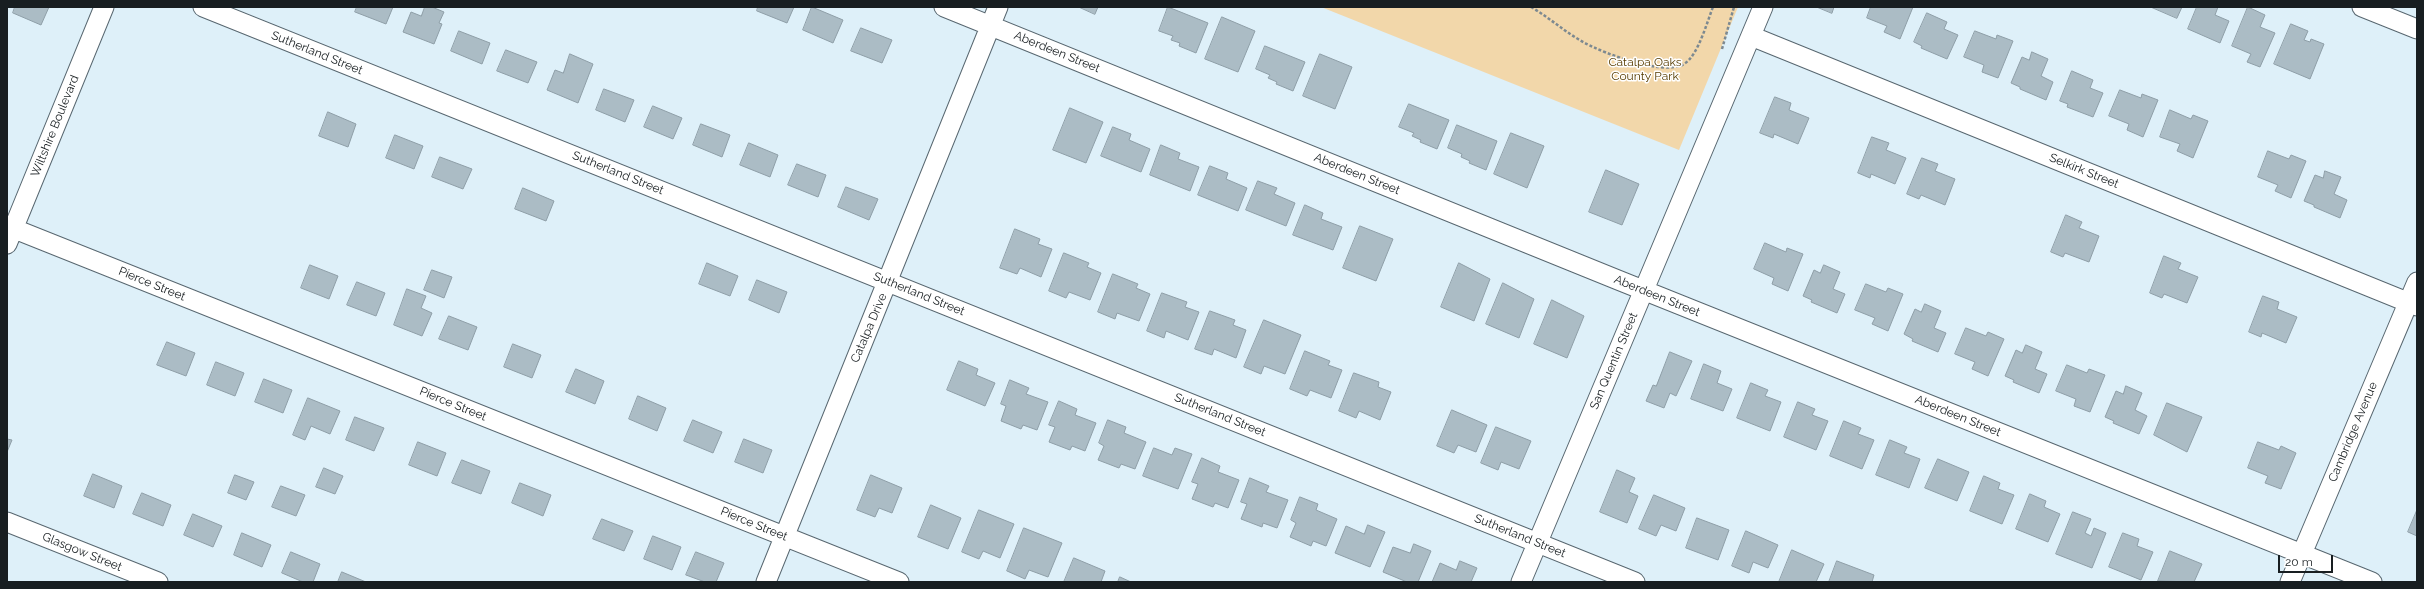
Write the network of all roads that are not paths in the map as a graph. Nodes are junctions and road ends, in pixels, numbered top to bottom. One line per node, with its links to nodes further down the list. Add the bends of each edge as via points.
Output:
1 (104, 7): 10 (street, Wiltshire Boulevard)
2 (203, 7): 11 (street, Sutherland Street)
3 (944, 7): 7 (street, Aberdeen Street)
4 (998, 7): 7 (street, Catalpa Drive)
5 (1763, 7): 9 (street, San Quentin Street)
6 (2362, 7): 8 (street)
7 (991, 25): 11 (street, Catalpa Drive); 13 (street, Aberdeen Street)
8 (2417, 29)
9 (1751, 36): 13 (street, San Quentin Street); 14 (street, Selkirk Street)
10 (9, 233): 16 (street, Pierce Street)
11 (888, 281): 16 (street, Catalpa Drive); 17 (street, Sutherland Street)
12 (2417, 282): 14 (street, Cambridge Avenue)
13 (1644, 291): 17 (street, San Quentin Street); 18 (street, Aberdeen Street)
14 (2413, 304): 18 (street, Cambridge Avenue)
15 (7, 522): 19 (street, Glasgow Street)
16 (784, 536): 20 (street, Catalpa Drive); 21 (street, Pierce Street)
17 (1538, 543): 22 (street, San Quentin Street); 23 (street, Sutherland Street)
18 (2302, 554): 24 (street, Cambridge Avenue); 25 (street, Aberdeen Street)
19 (158, 582)
20 (766, 582)
21 (899, 582)
22 (1521, 582)
23 (1634, 582)
24 (2290, 582)
25 (2372, 582)

